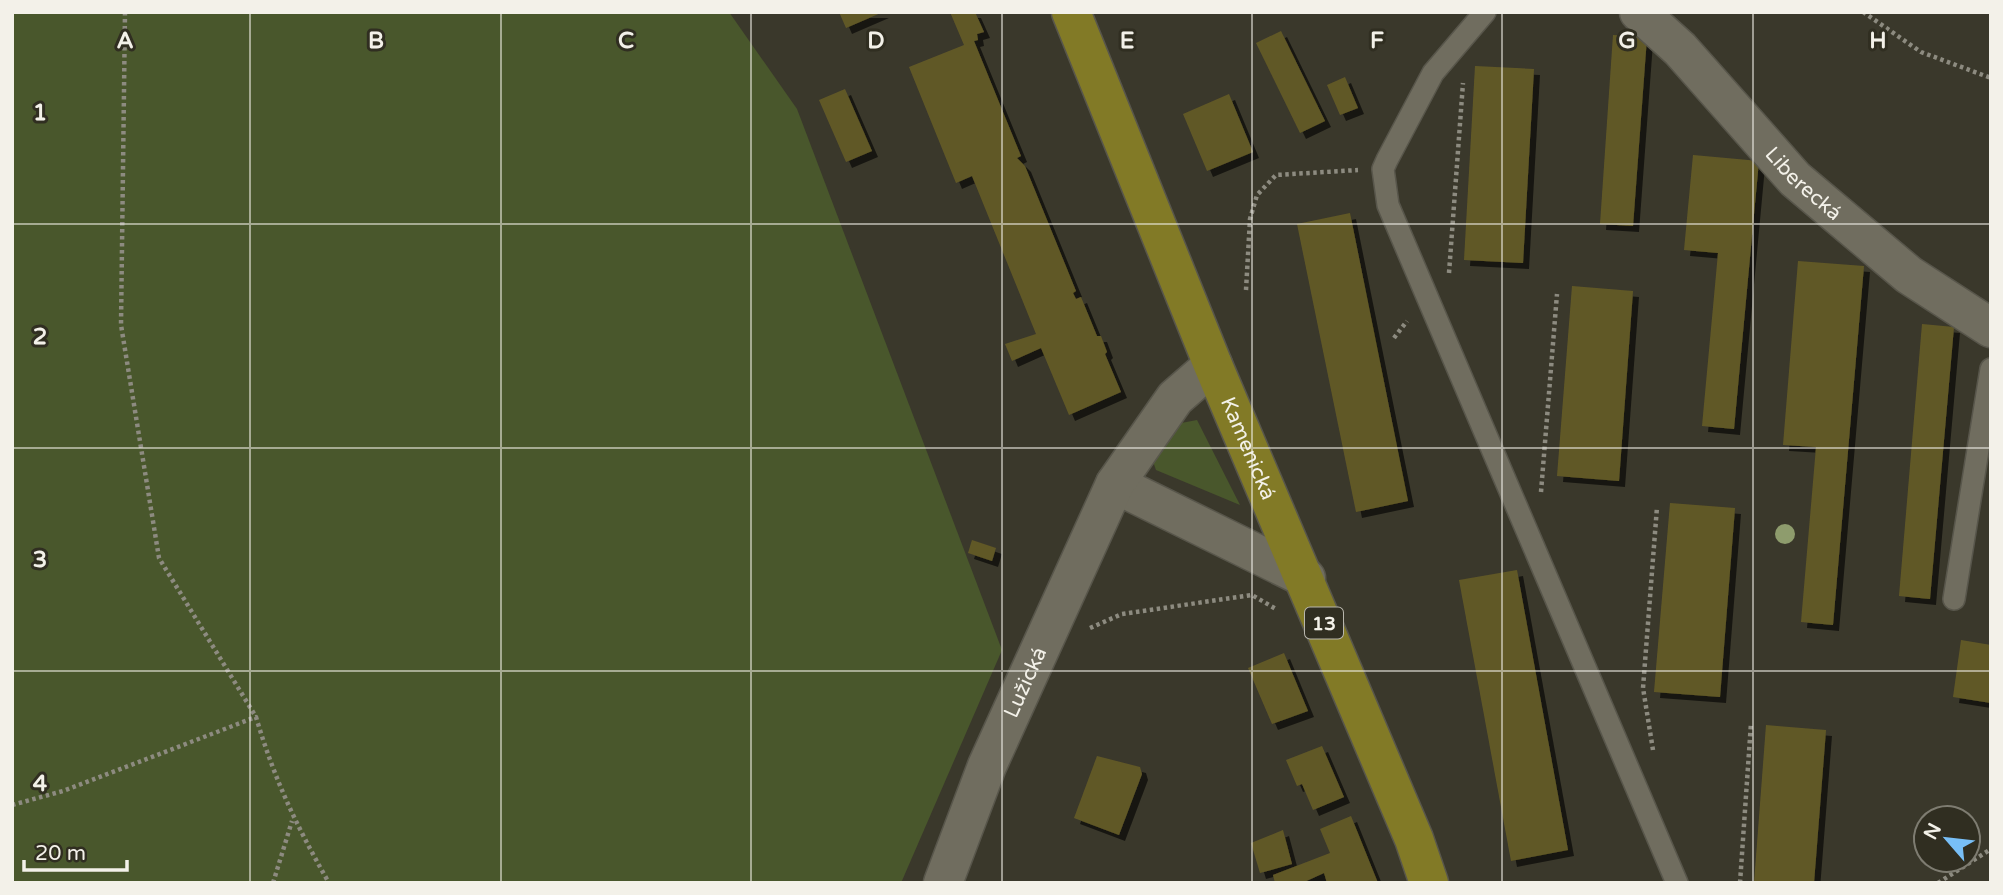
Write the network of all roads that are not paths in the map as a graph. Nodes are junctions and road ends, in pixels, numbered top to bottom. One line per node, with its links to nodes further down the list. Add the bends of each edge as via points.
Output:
1 (1071, 12): 5 (main road, Kamenická / 13)
2 (1485, 12): 12 (lane, via 1433,73 1383,169 1388,205)
3 (1639, 12): 4 (street, Liberecká, via 1680,49 1795,179 1909,275)
4 (1991, 328)
5 (1213, 365): 7 (street, Lužická, via 1175,398); 8 (main road, Kamenická / 13)
6 (1991, 369): 9 (lane)
7 (1115, 484): 8 (street); 10 (street, Lužická, via 987,766)
8 (1306, 578): 11 (main road, Kamenická / 13)
9 (1954, 599)
10 (943, 883)
11 (1429, 883)
12 (1676, 883)

